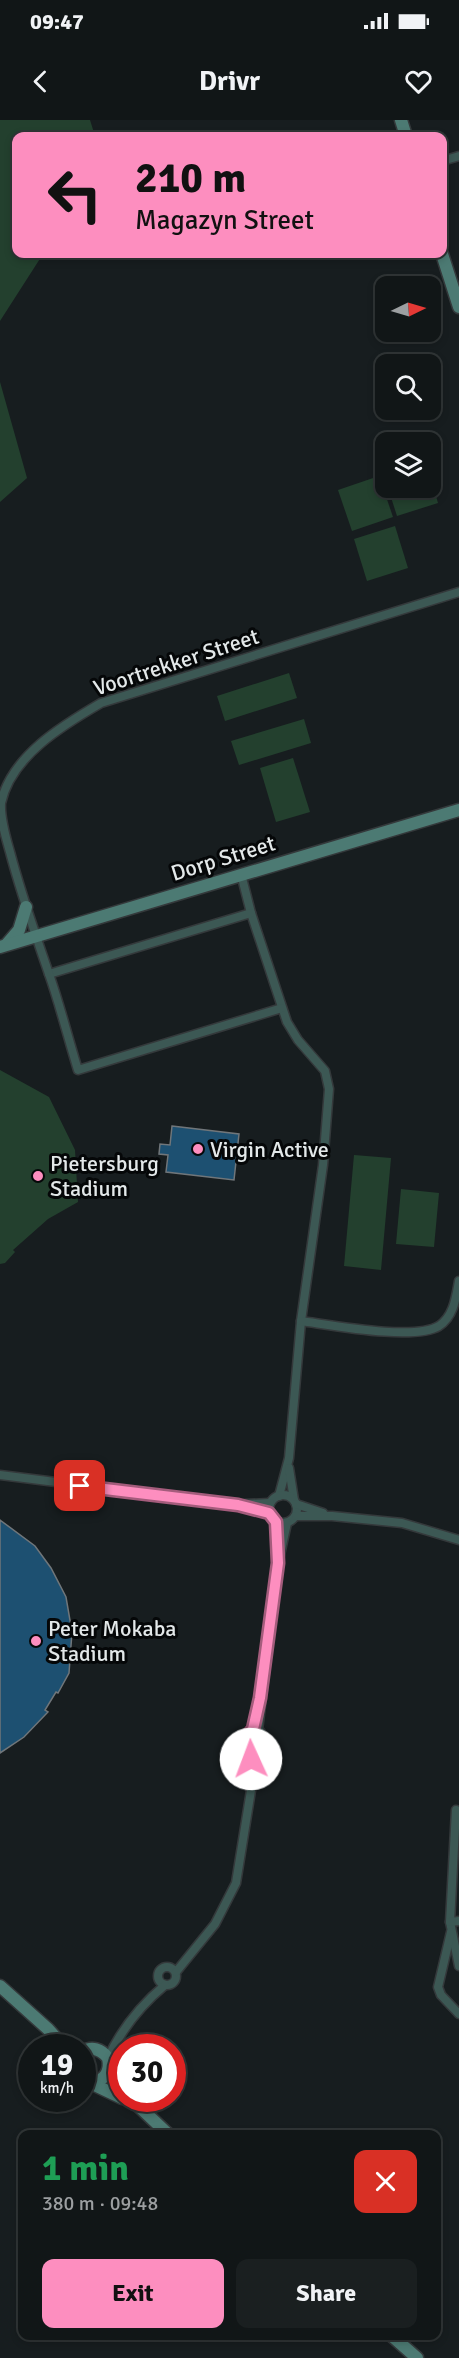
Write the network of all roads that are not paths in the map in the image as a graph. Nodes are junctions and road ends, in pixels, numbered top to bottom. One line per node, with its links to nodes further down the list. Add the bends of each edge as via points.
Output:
1 (443, 258): 2 (street)
2 (459, 307)
3 (459, 592): 6 (street, Voortrekker Street, via 125,694 101,703 62,727 21,764 1,803 2,824)
4 (459, 810): 5 (street, Dorp Street)
5 (241, 874): 7 (street); 8 (street, Dorp Street)
6 (26, 907): 8 (street, Voortrekker Street); 9 (street, via 19,930)
7 (251, 913): 10 (street); 11 (street)
8 (34, 937): 9 (street, Dorp Street); 10 (street, Voortrekker Street)
9 (3, 946)
10 (49, 974): 11 (street, Voortrekker Street, via 78,1070)
11 (282, 1008): 13 (street, via 291,1030 325,1071 330,1095)
12 (459, 1281): 13 (street, via 450,1315 429,1329 402,1333)
13 (301, 1322): 14 (street)
14 (289, 1458): 16 (street); 17 (street)
15 (0, 1475): 19 (street)
16 (279, 1496): 17 (street); 18 (street)
17 (295, 1502): 21 (street); 22 (street)
18 (270, 1503): 19 (street); 20 (street)
19 (238, 1505): 20 (street)
20 (269, 1513): 23 (street)
21 (296, 1516): 22 (street); 24 (street)
22 (332, 1516): 25 (street, via 402,1523)
23 (276, 1522): 24 (street); 26 (street)
24 (287, 1523): 26 (street)
25 (459, 1540)
26 (278, 1563): 30 (street, via 255,1730 261,1737 255,1741 249,1809 236,1882 215,1924)
27 (456, 1810): 28 (street)
28 (453, 1924): 29 (street); 33 (street, via 438,1987)
29 (459, 1966)
30 (173, 1970): 31 (street, via 174,1982); 31 (street, via 160,1970)
31 (162, 1983): 37 (street)
32 (0, 1986): 34 (street)
33 (459, 2014)
34 (48, 2029): 35 (street); 36 (street)
35 (52, 2034)
36 (58, 2034)
37 (120, 2034)
38 (96, 2053): 39 (street)
39 (108, 2058)
40 (108, 2071): 41 (street)
41 (96, 2081)
42 (144, 2112): 43 (street)
43 (164, 2130)
44 (397, 2340): 45 (street)
45 (417, 2358)

